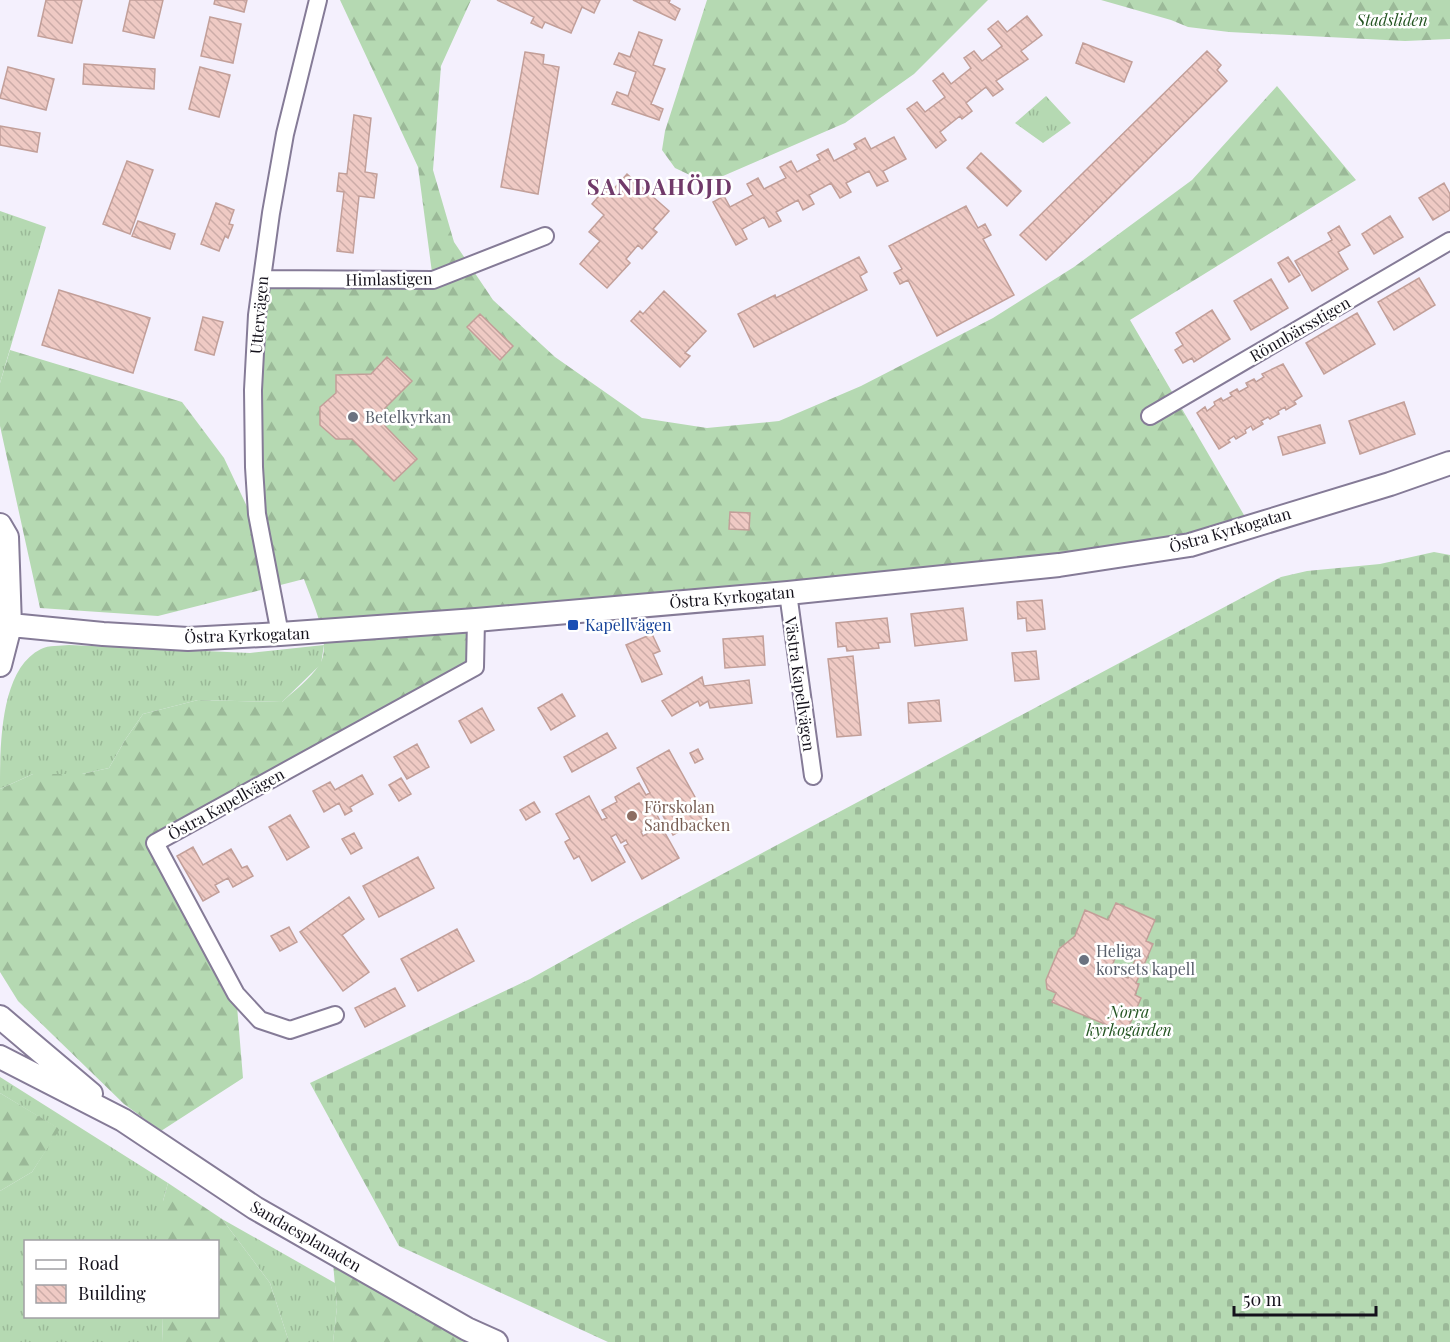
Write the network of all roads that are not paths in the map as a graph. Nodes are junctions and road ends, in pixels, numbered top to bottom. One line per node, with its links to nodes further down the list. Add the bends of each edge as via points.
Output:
1 (318, 0): 4 (street, Uttervägen, via 285,134)
2 (545, 236): 4 (street, Himlastigen, via 433,280)
3 (1450, 241): 5 (street, Rönnbärsstigen)
4 (262, 279): 11 (street, Uttervägen, via 256,315 254,467 257,514)
5 (1150, 416)
6 (1450, 463): 8 (street, Östra Kyrkogatan, via 1190,545 1059,565)
7 (0, 525): 10 (street, via 7,537)
8 (788, 593): 9 (street, Östra Kyrkogatan); 13 (street, Västra Kapellvägen)
9 (476, 620): 11 (street, Östra Kyrkogatan); 14 (street, Östra Kapellvägen, via 475,667 155,843 236,994 260,1020 290,1030)
10 (5, 625): 11 (street, Östra Kyrkogatan, via 188,639); 12 (street)
11 (280, 634)
12 (0, 665)
13 (813, 776)
14 (335, 1015)
15 (0, 1017): 17 (street, Sandaesplanaden)
16 (0, 1057): 17 (street, Sandaesplanaden)
17 (123, 1120): 18 (street, Sandaesplanaden, via 255,1208)
18 (496, 1342)

